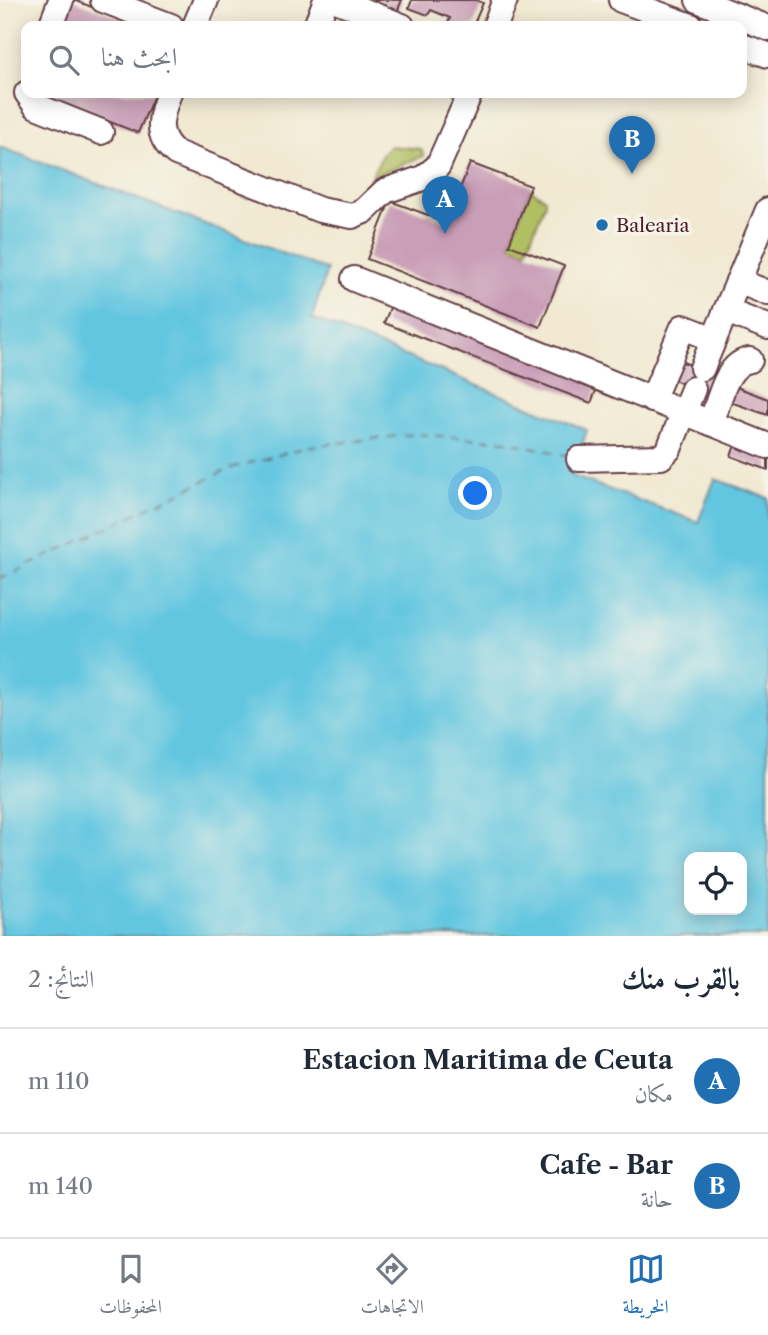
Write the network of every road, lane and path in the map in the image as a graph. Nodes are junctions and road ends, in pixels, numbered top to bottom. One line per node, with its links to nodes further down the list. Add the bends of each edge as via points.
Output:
1 (61, 0): 10 (street)
2 (103, 0): 11 (street)
3 (206, 0): 12 (street)
4 (310, 0): 13 (street)
5 (326, 0): 14 (street)
6 (336, 0): 15 (street)
7 (505, 0): 16 (street)
8 (621, 0): 17 (street)
9 (713, 3): 18 (street)
10 (53, 21)
11 (158, 21)
12 (197, 21)
13 (308, 21)
14 (311, 21)
15 (389, 21)
16 (497, 21)
17 (678, 21)
18 (768, 28)
19 (747, 48): 20 (street)
20 (768, 55)
21 (30, 98): 24 (street, via 36,106)
22 (167, 98): 23 (street, via 160,121 170,148 320,210 360,203 380,180 422,163 449,133)
23 (467, 98)
24 (101, 132)
25 (764, 228): 27 (street)
26 (354, 279): 33 (street)
27 (738, 281): 28 (street); 29 (street)
28 (768, 293)
29 (726, 311): 30 (street); 31 (street)
30 (768, 327)
31 (704, 337): 32 (street); 33 (street); 33 (street, via 697,379)
32 (751, 360): 33 (street, via 723,362)
33 (679, 410): 34 (street); 35 (street, via 668,449 661,457)
34 (768, 446)
35 (579, 459)

